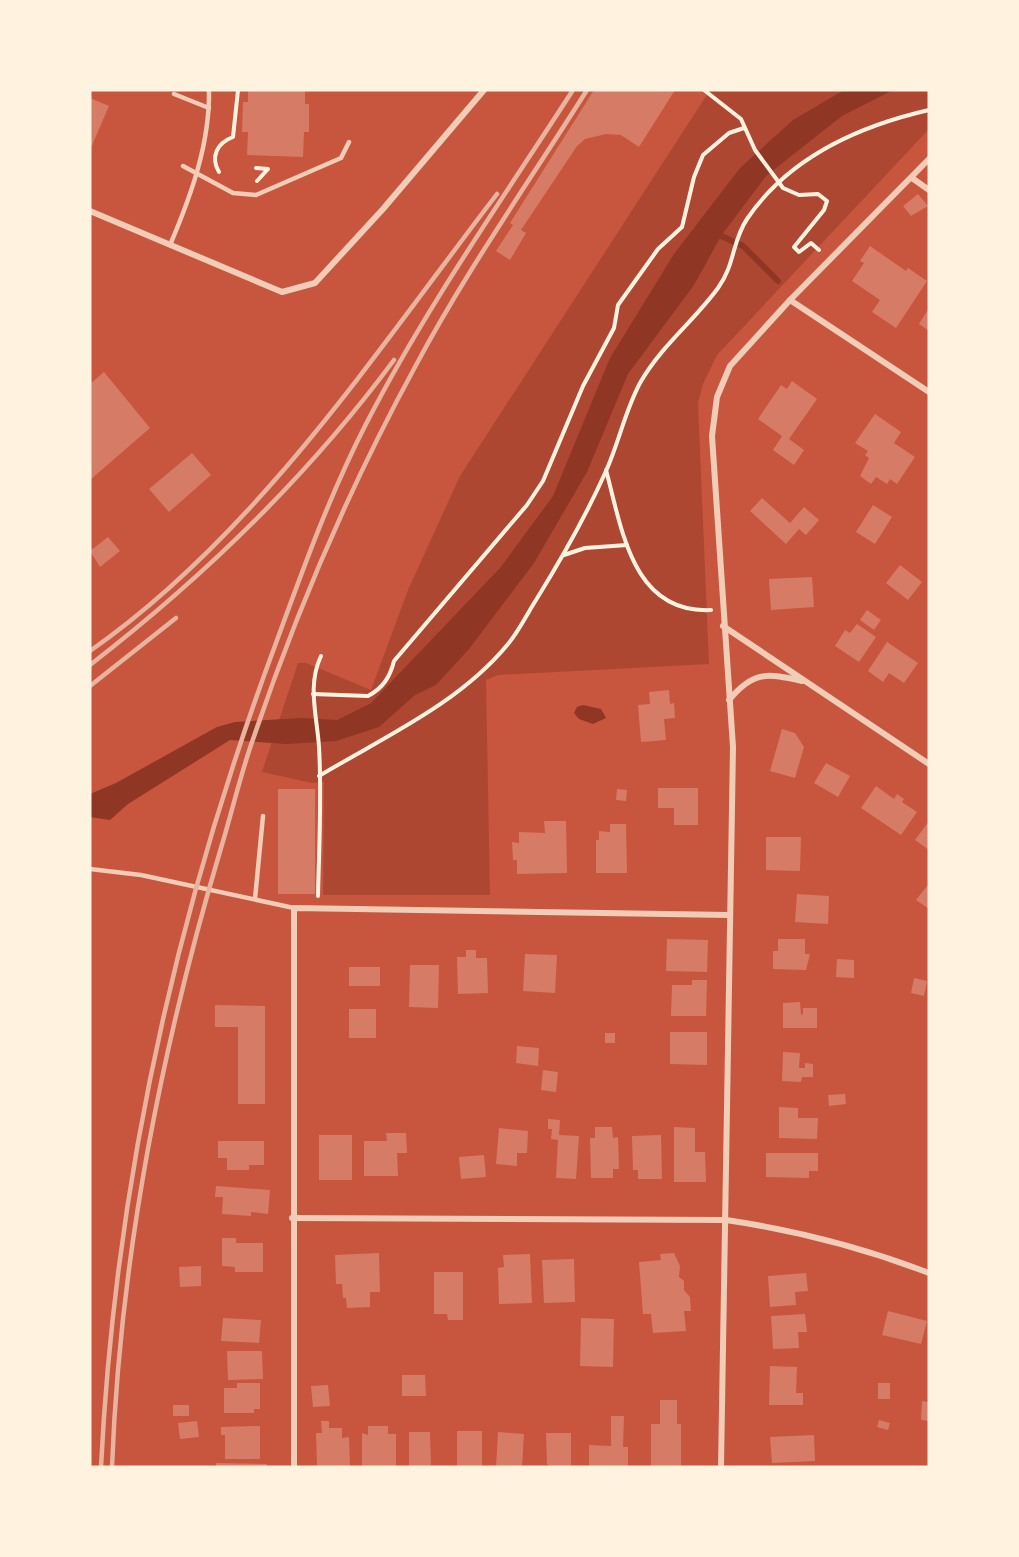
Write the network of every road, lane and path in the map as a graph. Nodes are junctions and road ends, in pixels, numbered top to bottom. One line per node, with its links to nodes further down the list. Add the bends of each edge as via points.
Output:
1 (209, 90): 6 (lane)
2 (238, 90): 15 (path, via 233,137 219,146 215,154 215,164)
3 (484, 90): 20 (street, via 315,283 282,292)
4 (704, 90): 8 (path, via 741,119)
5 (174, 94): 6 (lane)
6 (209, 108): 13 (lane)
7 (929, 110): 17 (path, via 886,120 828,145)
8 (744, 128): 17 (path, via 754,150); 31 (path, via 729,133 703,155 682,227 658,249 618,305 614,328 532,497 394,662 390,677 376,692 368,696)
9 (349, 142): 13 (lane, via 341,158 256,195 232,193)
10 (929, 159): 14 (street)
11 (183, 166): 13 (lane)
12 (256, 168): 16 (path, via 268,169)
13 (196, 172): 20 (lane, via 188,204)
14 (912, 178): 18 (street); 22 (street)
15 (228, 180)
16 (254, 183)
17 (779, 183): 21 (path, via 790,193 818,194 827,201 794,247 799,252 811,243); 24 (path, via 746,220 731,268 718,289 641,381)
18 (929, 190)
19 (90, 211): 20 (street)
20 (170, 245)
21 (819, 250)
22 (790, 300): 23 (street); 28 (street, via 730,366 717,397 712,436)
23 (929, 392)
24 (606, 470): 25 (path); 26 (path)
25 (627, 545): 26 (path, via 585,548); 27 (path, via 653,592 690,611)
26 (564, 556): 34 (path, via 510,642 491,664 427,713)
27 (711, 610)
28 (723, 626): 30 (street); 32 (street)
29 (321, 656): 31 (path, via 315,669)
30 (808, 683): 32 (street, via 770,674 760,676 741,685); 33 (street)
31 (313, 694): 34 (path)
32 (729, 700): 40 (street, via 733,747)
33 (929, 764)
34 (319, 776): 37 (path)
35 (263, 816): 38 (lane)
36 (90, 869): 38 (lane, via 141,875)
37 (318, 898)
38 (255, 899): 39 (lane)
39 (294, 908): 40 (street); 41 (street)
40 (729, 915): 42 (street)
41 (292, 1218): 42 (street); 44 (street)
42 (726, 1220): 43 (street, via 816,1238); 45 (street)
43 (929, 1273)
44 (294, 1467)
45 (721, 1467)

